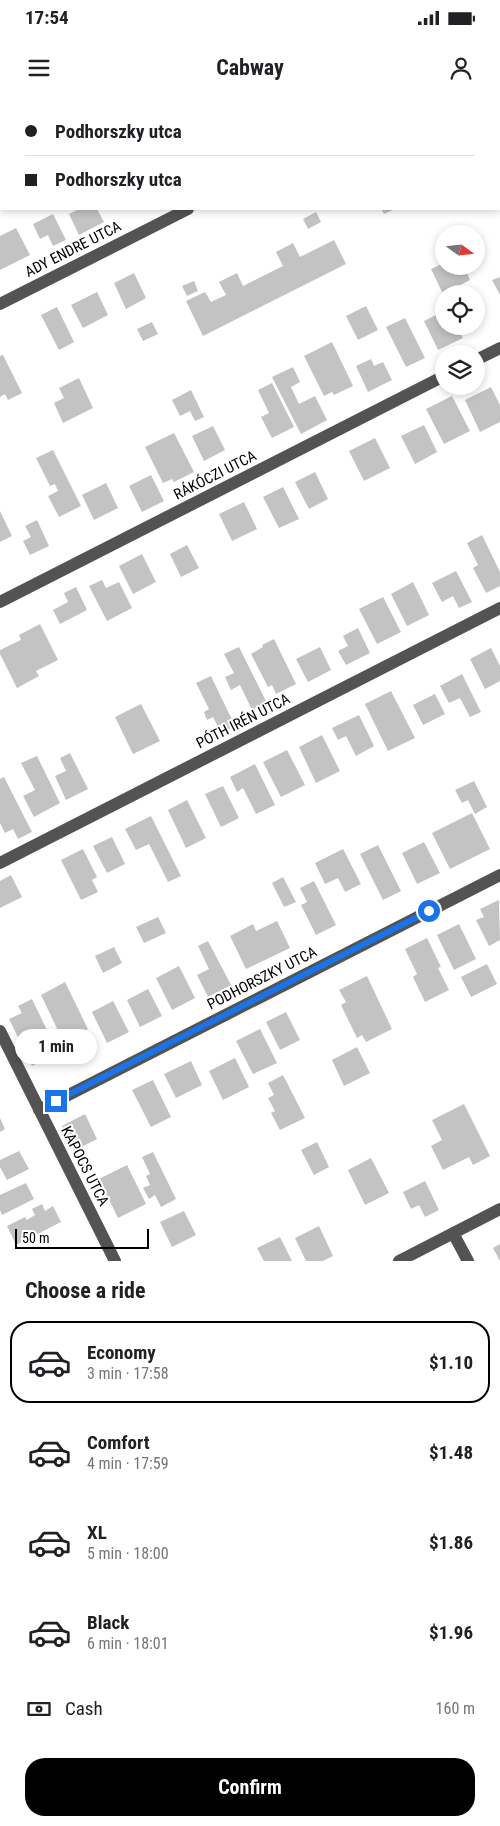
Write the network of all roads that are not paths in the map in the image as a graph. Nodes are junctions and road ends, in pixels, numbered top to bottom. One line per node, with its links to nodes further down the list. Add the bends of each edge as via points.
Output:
1 (186, 210): 2 (street, ADY ENDRE UTCA)
2 (0, 304)
3 (500, 348): 4 (street)
4 (485, 356)
5 (435, 381): 6 (street, RÁKÓCZI UTCA)
6 (0, 602)
7 (500, 608): 8 (street, PÓTH IRÉN UTCA)
8 (0, 863)
9 (500, 875): 11 (street, PODHORSZKY UTCA)
10 (0, 1031): 11 (street, KAPOCS UTCA)
11 (39, 1110): 14 (street, KAPOCS UTCA)
12 (500, 1209): 13 (street)
13 (453, 1233): 15 (street); 16 (street)
14 (115, 1261)
15 (399, 1261)
16 (468, 1261)

